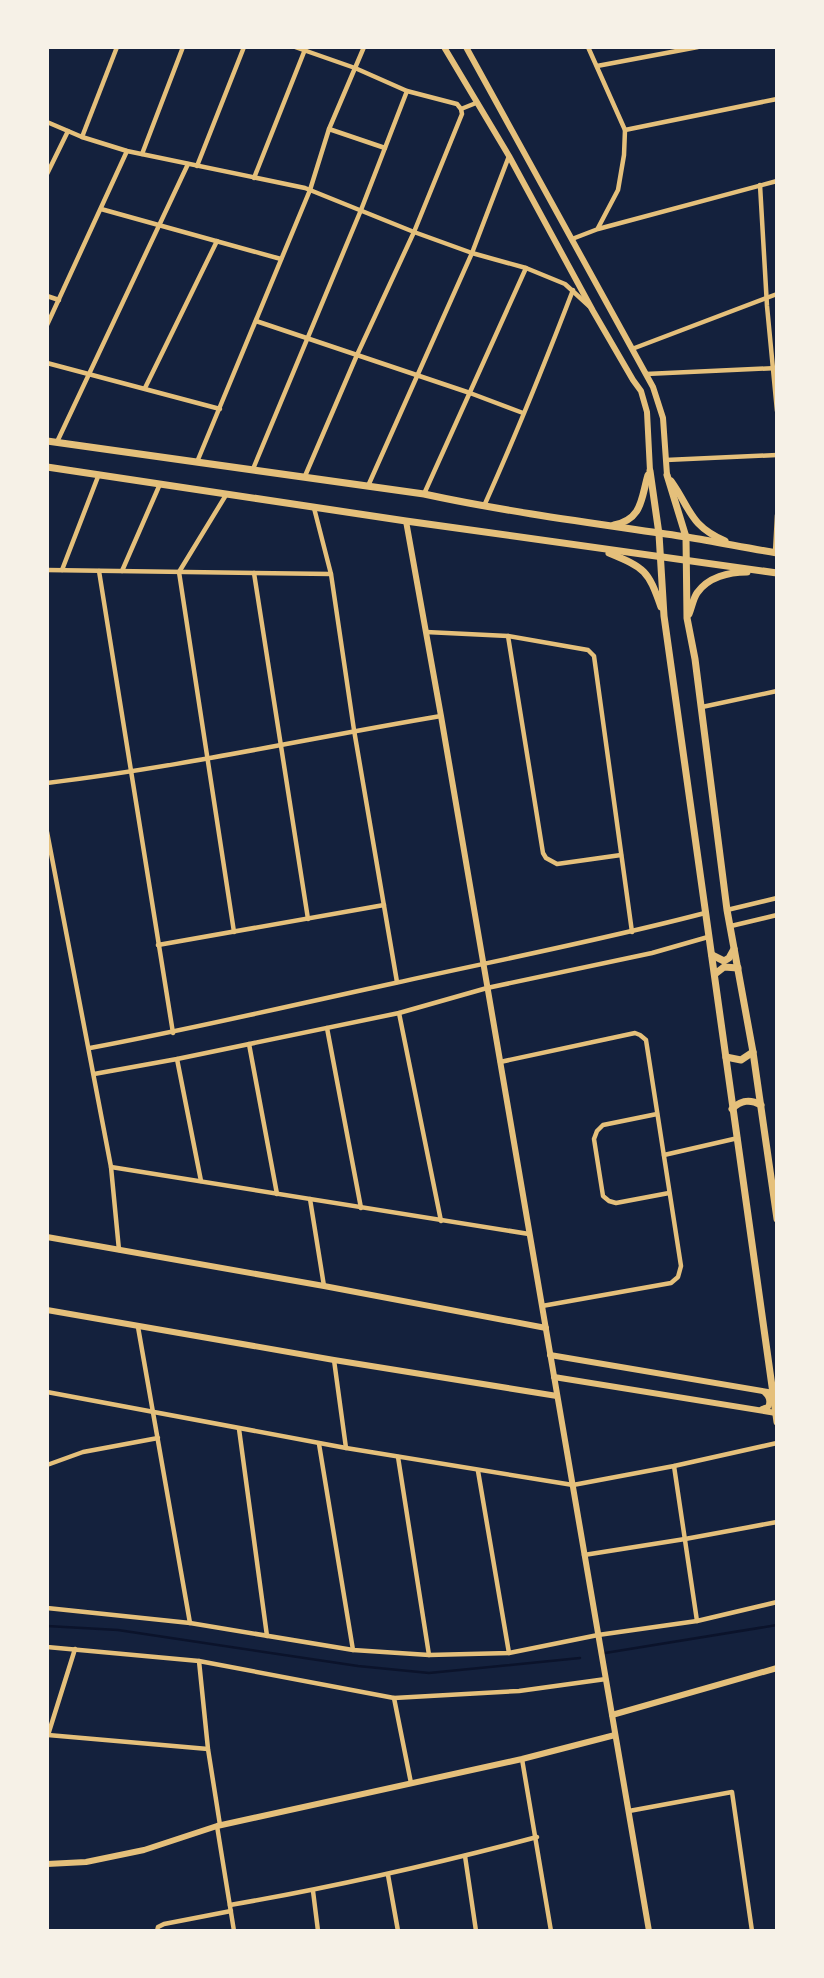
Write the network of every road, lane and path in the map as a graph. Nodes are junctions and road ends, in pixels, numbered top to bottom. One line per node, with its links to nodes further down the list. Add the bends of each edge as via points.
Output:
1 (117, 47): 21 (street)
2 (183, 47): 24 (street)
3 (244, 47): 27 (street)
4 (295, 47): 10 (street)
5 (363, 47): 12 (street)
6 (444, 47): 15 (street)
7 (466, 47): 38 (street)
8 (588, 47): 11 (street)
9 (698, 47): 11 (street)
10 (306, 49): 12 (street); 29 (street)
11 (597, 66): 19 (street)
12 (355, 68): 13 (street); 18 (street)
13 (407, 91): 16 (street); 22 (street)
14 (777, 99): 19 (street)
15 (476, 103): 16 (street); 25 (street)
16 (461, 108): 37 (street)
17 (47, 122): 20 (street)
18 (329, 129): 22 (street); 32 (street)
19 (625, 130): 36 (street, via 618,190)
20 (68, 131): 21 (street); 28 (street)
21 (82, 137): 23 (street)
22 (385, 148): 34 (street)
23 (127, 150): 24 (street); 33 (street)
24 (142, 154): 26 (street)
25 (509, 156): 40 (street); 42 (street)
26 (188, 164): 27 (street); 35 (street)
27 (197, 166): 29 (street)
28 (47, 174)
29 (254, 178): 32 (street)
30 (777, 181): 31 (street)
31 (760, 185): 36 (street); 48 (street)
32 (310, 190): 34 (street); 41 (street)
33 (101, 209): 35 (street); 49 (street)
34 (361, 209): 37 (street); 53 (street)
35 (159, 225): 39 (street); 58 (street)
36 (598, 229): 38 (street)
37 (414, 232): 40 (street); 55 (street)
38 (572, 239): 54 (street)
39 (217, 241): 41 (street); 61 (street)
40 (472, 253): 43 (street); 60 (street)
41 (281, 259): 51 (street)
42 (569, 265): 44 (street, via 569,281); 50 (street)
43 (526, 268): 44 (street); 62 (street)
44 (556, 281): 45 (street)
45 (573, 290): 50 (street); 65 (street)
46 (777, 294): 48 (street)
47 (47, 296): 49 (street)
48 (767, 297): 54 (street); 57 (street)
49 (59, 300): 52 (street)
50 (593, 311): 72 (street, via 641,391 647,412)
51 (256, 321): 53 (street); 63 (street)
52 (47, 325)
53 (306, 338): 55 (street); 71 (street)
54 (632, 349): 59 (street)
55 (357, 355): 60 (street); 75 (street)
56 (47, 363): 58 (street)
57 (775, 368): 59 (street); 64 (street)
58 (88, 373): 61 (street); 66 (street)
59 (646, 374): 68 (street, via 662,409)
60 (416, 375): 62 (street); 77 (street)
61 (145, 388): 63 (street)
62 (470, 393): 65 (street); 79 (street)
63 (220, 409): 69 (street)
64 (777, 411)
65 (523, 414): 81 (street)
66 (50, 442): 69 (main road)
67 (777, 455): 68 (street)
68 (666, 460): 74 (street)
69 (197, 463): 71 (main road)
70 (47, 467): 73 (main road)
71 (253, 469): 75 (main road)
72 (650, 471): 84 (main road, via 633,516 619,524); 85 (main road)
73 (99, 474): 76 (main road); 93 (street)
74 (667, 475): 86 (main road); 88 (main road, via 700,527 723,540)
75 (305, 477): 77 (main road)
76 (160, 484): 78 (main road); 95 (street)
77 (367, 486): 79 (main road)
78 (226, 494): 80 (main road); 97 (street)
79 (424, 494): 81 (main road)
80 (314, 507): 83 (main road); 100 (street)
81 (484, 507): 84 (main road)
82 (777, 515): 89 (street)
83 (405, 521): 87 (main road); 103 (street)
84 (595, 525): 85 (main road)
85 (659, 534): 86 (main road); 90 (main road)
86 (686, 537): 88 (main road); 91 (main road)
87 (599, 549): 90 (main road); 101 (main road, via 643,569)
88 (756, 549): 89 (main road)
89 (776, 553)
90 (659, 558): 91 (main road); 101 (main road)
91 (686, 562): 96 (main road); 102 (main road)
92 (47, 570): 93 (street)
93 (62, 570): 94 (street)
94 (99, 570): 95 (street); 111 (street)
95 (122, 571): 97 (street)
96 (763, 571): 99 (main road); 102 (main road, via 713,579 697,593)
97 (179, 572): 98 (street); 110 (street)
98 (254, 573): 100 (street); 109 (street)
99 (777, 573)
100 (331, 574): 108 (street)
101 (664, 616): 118 (main road)
102 (687, 618): 106 (main road)
103 (426, 632): 104 (street); 107 (street)
104 (508, 636): 114 (street, via 588,650 594,656); 114 (street, via 543,853 557,864)
105 (777, 691): 106 (street)
106 (702, 707): 117 (main road)
107 (441, 716): 108 (street); 128 (street)
108 (354, 730): 109 (street); 116 (street)
109 (280, 746): 110 (street); 120 (street)
110 (207, 759): 111 (street); 122 (street)
111 (130, 773): 112 (street); 125 (street)
112 (47, 783)
113 (47, 832): 137 (street)
114 (621, 855): 123 (street)
115 (777, 898): 117 (street)
116 (384, 905): 120 (street); 131 (street)
117 (727, 910): 121 (main road)
118 (706, 913): 123 (street); 124 (main road)
119 (777, 915): 121 (street)
120 (308, 919): 122 (street)
121 (730, 926): 126 (main road)
122 (234, 932): 125 (street)
123 (632, 932): 128 (street)
124 (710, 937): 127 (main road); 132 (street)
125 (158, 945): 135 (street)
126 (734, 949): 127 (main road, via 724,961); 129 (main road)
127 (712, 955): 130 (main road)
128 (483, 965): 131 (street); 132 (street)
129 (738, 968): 130 (main road, via 724,967); 138 (main road)
130 (715, 974): 139 (main road)
131 (397, 982): 135 (street)
132 (487, 988): 133 (street); 141 (street)
133 (399, 1013): 134 (street); 155 (street)
134 (327, 1028): 136 (street); 153 (street)
135 (173, 1033): 137 (street)
136 (249, 1044): 140 (street); 151 (street)
137 (90, 1048): 142 (street)
138 (754, 1052): 139 (main road, via 741,1060); 143 (main road)
139 (726, 1057): 144 (main road)
140 (177, 1059): 142 (street); 149 (street)
141 (500, 1062): 145 (street, via 635,1033 646,1040); 156 (street)
142 (94, 1073): 148 (street)
143 (761, 1105): 144 (main road, via 746,1101); 154 (main road)
144 (732, 1109): 146 (main road)
145 (657, 1114): 147 (street); 150 (street, via 603,1125 594,1139 603,1196 609,1201)
146 (738, 1139): 147 (street); 169 (main road)
147 (664, 1154): 150 (street)
148 (111, 1167): 149 (street); 158 (street)
149 (201, 1181): 151 (street)
150 (669, 1192): 160 (street, via 681,1266 678,1277 671,1283)
151 (277, 1194): 152 (street)
152 (310, 1199): 153 (street); 159 (street)
153 (361, 1208): 155 (street)
154 (777, 1219)
155 (441, 1221): 156 (street)
156 (529, 1234): 160 (street)
157 (47, 1237): 158 (street)
158 (119, 1250): 159 (street)
159 (324, 1286): 163 (street)
160 (542, 1306): 163 (street)
161 (47, 1310): 162 (street)
162 (138, 1327): 165 (street); 172 (street)
163 (546, 1328): 164 (street)
164 (550, 1355): 166 (street); 167 (street)
165 (334, 1360): 170 (street); 179 (street)
166 (554, 1377): 170 (street); 171 (street)
167 (758, 1390): 169 (street); 171 (street, via 770,1402 764,1409)
168 (47, 1392): 172 (street)
169 (774, 1393): 173 (main road)
170 (557, 1396): 184 (street)
171 (756, 1409): 173 (street)
172 (154, 1412): 175 (street); 176 (street)
173 (776, 1413): 174 (main road)
174 (777, 1422)
175 (239, 1429): 178 (street); 193 (street)
176 (158, 1438): 181 (street, via 83,1452); 191 (street)
177 (777, 1443): 182 (street)
178 (319, 1444): 179 (street); 196 (street)
179 (346, 1448): 180 (street)
180 (398, 1457): 183 (street); 198 (street)
181 (47, 1465)
182 (674, 1466): 184 (street); 186 (street)
183 (478, 1471): 184 (street); 197 (street)
184 (573, 1485): 187 (street)
185 (777, 1522): 186 (street)
186 (685, 1539): 187 (street); 190 (street)
187 (584, 1555): 192 (street)
188 (777, 1602): 190 (street)
189 (47, 1608): 191 (street)
190 (697, 1621): 192 (street)
191 (190, 1623): 193 (street)
192 (598, 1635): 197 (street); 201 (street)
193 (267, 1636): 196 (street)
194 (47, 1647): 195 (street)
195 (75, 1648): 199 (street); 205 (street)
196 (353, 1650): 198 (street)
197 (509, 1653): 198 (street)
198 (429, 1655)
199 (199, 1661): 202 (street); 206 (street)
200 (777, 1668): 203 (street)
201 (606, 1679): 202 (street, via 519,1691); 203 (street)
202 (394, 1698): 208 (street)
203 (612, 1715): 204 (street)
204 (615, 1735): 207 (street); 209 (street)
205 (48, 1736): 206 (street)
206 (208, 1749): 210 (street)
207 (522, 1759): 208 (street); 211 (street)
208 (411, 1783): 210 (street)
209 (629, 1811): 223 (street); 224 (street, via 732,1792)
210 (218, 1825): 213 (street, via 144,1850 86,1862); 216 (street)
211 (537, 1837): 212 (street); 222 (street)
212 (464, 1856): 214 (street); 221 (street)
213 (47, 1864)
214 (388, 1875): 215 (street); 220 (street)
215 (313, 1891): 216 (street); 219 (street)
216 (231, 1908): 217 (street, via 164,1924); 218 (street)
217 (157, 1931)
218 (234, 1931)
219 (318, 1931)
220 (398, 1931)
221 (476, 1931)
222 (551, 1931)
223 (649, 1931)
224 (752, 1931)

